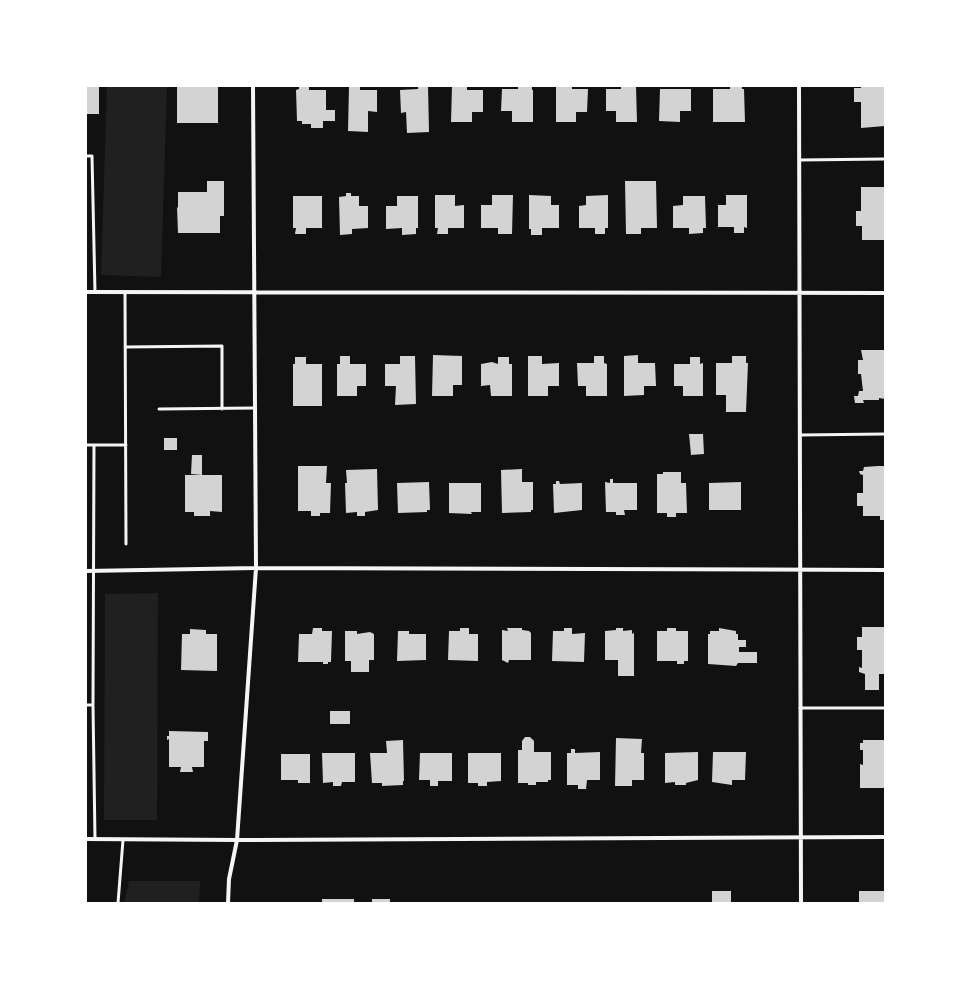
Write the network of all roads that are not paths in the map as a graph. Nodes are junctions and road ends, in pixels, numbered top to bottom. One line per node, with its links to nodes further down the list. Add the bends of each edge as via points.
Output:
1 (252, 86): 9 (street)
2 (799, 86): 5 (street)
3 (86, 156): 7 (lane, via 92,156)
4 (885, 159): 5 (lane)
5 (799, 160): 10 (street)
6 (86, 292): 7 (street)
7 (95, 292): 8 (street)
8 (125, 292): 9 (street); 12 (lane)
9 (255, 292): 10 (street); 13 (street)
10 (799, 293): 11 (street); 17 (street)
11 (885, 293)
12 (125, 347): 14 (lane, via 222,346); 20 (lane)
13 (254, 408): 14 (lane); 22 (street)
14 (222, 409): 15 (lane)
15 (159, 410)
16 (885, 434): 17 (lane)
17 (800, 435): 26 (street)
18 (86, 445): 19 (lane)
19 (94, 445): 20 (lane); 25 (lane)
20 (126, 445): 21 (lane)
21 (126, 544)
22 (256, 568): 25 (street); 26 (street); 36 (street)
23 (885, 570): 26 (street)
24 (86, 571): 25 (street)
25 (95, 571): 28 (lane)
26 (800, 571): 29 (street)
27 (86, 705): 28 (lane)
28 (93, 705): 34 (lane)
29 (800, 708): 30 (lane); 31 (street)
30 (885, 708)
31 (800, 837): 32 (street); 36 (street); 39 (street)
32 (885, 837)
33 (86, 839): 34 (street)
34 (95, 839): 35 (street)
35 (123, 840): 36 (street); 37 (lane)
36 (237, 840): 38 (street, via 229,879)
37 (118, 903)
38 (228, 903)
39 (800, 903)

